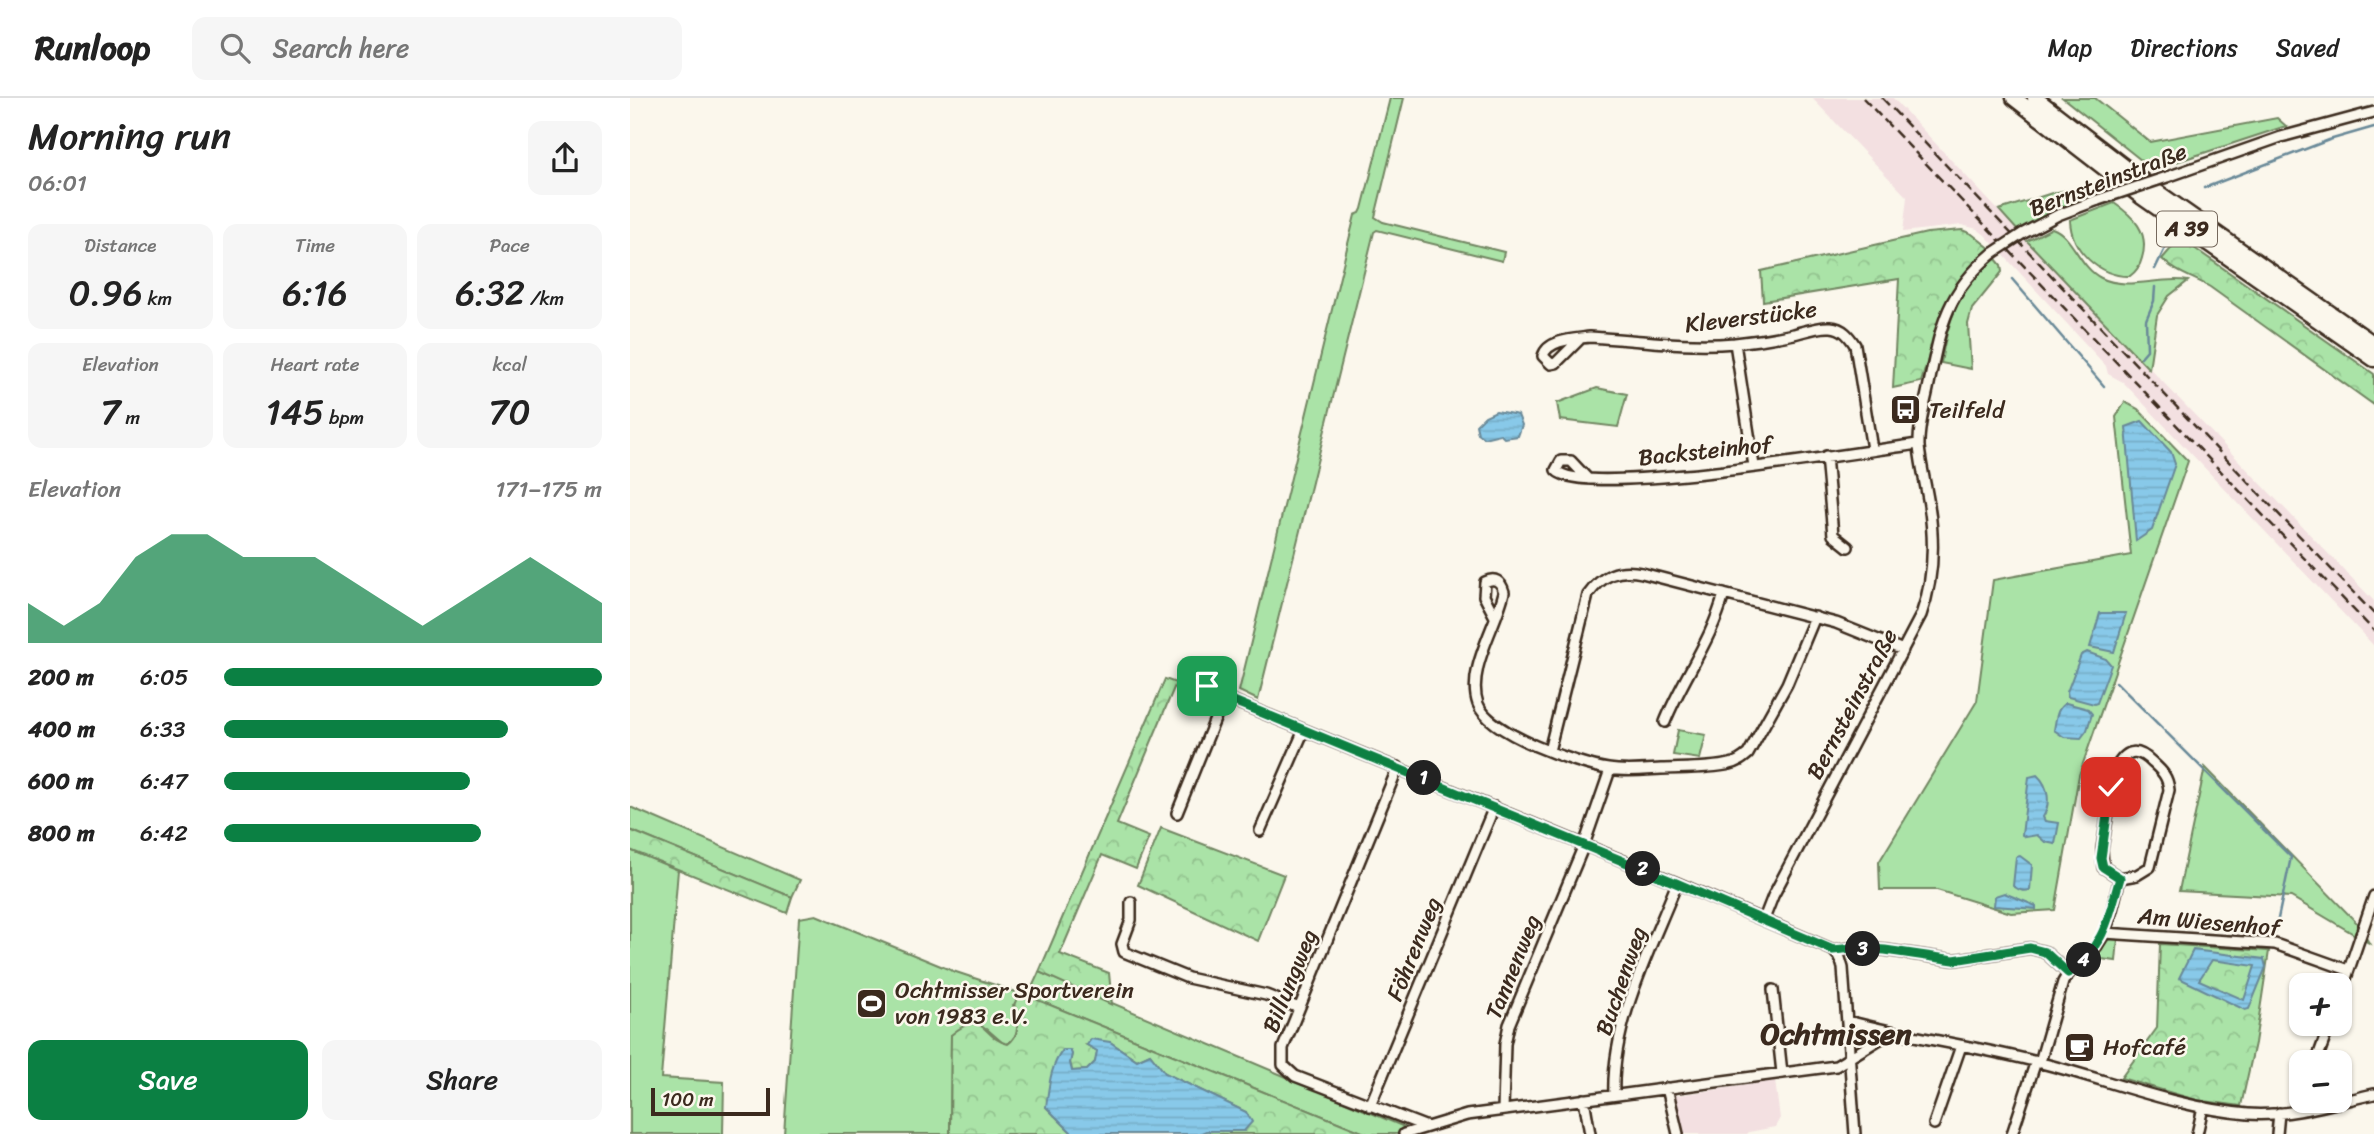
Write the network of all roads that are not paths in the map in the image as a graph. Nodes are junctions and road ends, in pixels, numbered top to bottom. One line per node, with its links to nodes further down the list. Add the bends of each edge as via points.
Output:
1 (2014, 98): 7 (highway, A 39, via 2143,197)
2 (2035, 98): 6 (highway, A 39, via 2157,192)
3 (2374, 113): 8 (street, Bernsteinstraße, bridge, via 2307,129 2098,200 2058,215 1993,253 1963,283 1947,312)
4 (1580, 339): 5 (street, Kleverstücke, via 1667,345)
5 (1735, 343): 9 (street, Kleverstücke, via 1841,329 1855,345); 11 (street)
6 (2374, 344)
7 (2374, 359)
8 (1919, 444): 9 (street, Backsteinhof); 17 (street, Bernsteinstraße, via 1932,533 1931,581 1921,615)
9 (1872, 449): 10 (street, Backsteinhof)
10 (1826, 456): 11 (street, Backsteinhof); 13 (street, via 1833,535)
11 (1754, 467): 12 (street, Backsteinhof, via 1644,479)
12 (1588, 479)
13 (1848, 547)
14 (1724, 594): 16 (street); 20 (street); 22 (street, via 1629,570 1604,578 1588,595)
15 (1495, 617): 22 (street, via 1476,676 1478,704 1496,727)
16 (1815, 617): 17 (street); 24 (street, via 1768,721 1740,761 1707,767)
17 (1903, 650): 33 (street, Bernsteinstraße)
18 (1207, 686): 19 (street)
19 (1224, 697): 21 (street); 26 (street)
20 (1665, 722)
21 (1304, 730): 23 (street); 27 (street)
22 (1549, 751): 24 (street)
23 (1398, 767): 25 (street); 40 (street, Billungweg)
24 (1610, 770): 28 (street, Tannenweg)
25 (1494, 807): 28 (street); 52 (street, Föhrenweg)
26 (1177, 813)
27 (1260, 831)
28 (1584, 845): 30 (street); 54 (street, Tannenweg, via 1509,1025)
29 (2120, 878): 29 (street, via 2150,867 2169,790 2166,775 2144,754 2135,752 2126,754 2115,770 2102,849 2103,867); 34 (street)
30 (1676, 883): 33 (street); 49 (street, Buchenweg, via 1629,1004 1617,1049)
31 (2374, 896): 36 (street)
32 (1131, 902): 40 (street, via 1124,952 1188,978 1266,995)
33 (1764, 919): 35 (street)
34 (2104, 933): 36 (street, Am Wiesenhof, via 2274,944); 37 (street, via 2091,953)
35 (1833, 950): 37 (street, via 1854,948 1954,960 2030,948 2045,952); 41 (street, via 1843,968)
36 (2348, 970): 38 (street)
37 (2068, 973): 45 (street)
38 (2347, 973)
39 (1773, 990): 46 (street)
40 (1299, 1008): 52 (street, Billungweg, via 1283,1048 1283,1065 1296,1076)
41 (1848, 1021): 42 (street); 44 (street)
42 (1898, 1033): 43 (street); 44 (street)
43 (1961, 1046): 45 (street); 57 (street)
44 (1850, 1059): 46 (street, via 1836,1066); 62 (street)
45 (2038, 1062): 53 (street); 63 (street)
46 (1782, 1073): 47 (street)
47 (1667, 1088): 49 (street); 61 (street)
48 (2374, 1094): 50 (street)
49 (1614, 1095): 51 (street)
50 (2352, 1097)
51 (1584, 1099): 54 (street); 60 (street)
52 (1370, 1106): 58 (street, Billungweg)
53 (2203, 1107): 56 (street); 64 (street)
54 (1503, 1110): 58 (street, via 1459,1116)
55 (2289, 1110): 56 (street)
56 (2279, 1113): 65 (street)
57 (1934, 1124)
58 (1427, 1127): 59 (street)
59 (1404, 1134)
60 (1590, 1134)
61 (1678, 1134)
62 (1854, 1134)
63 (2012, 1134)
64 (2197, 1134)
65 (2277, 1134)

